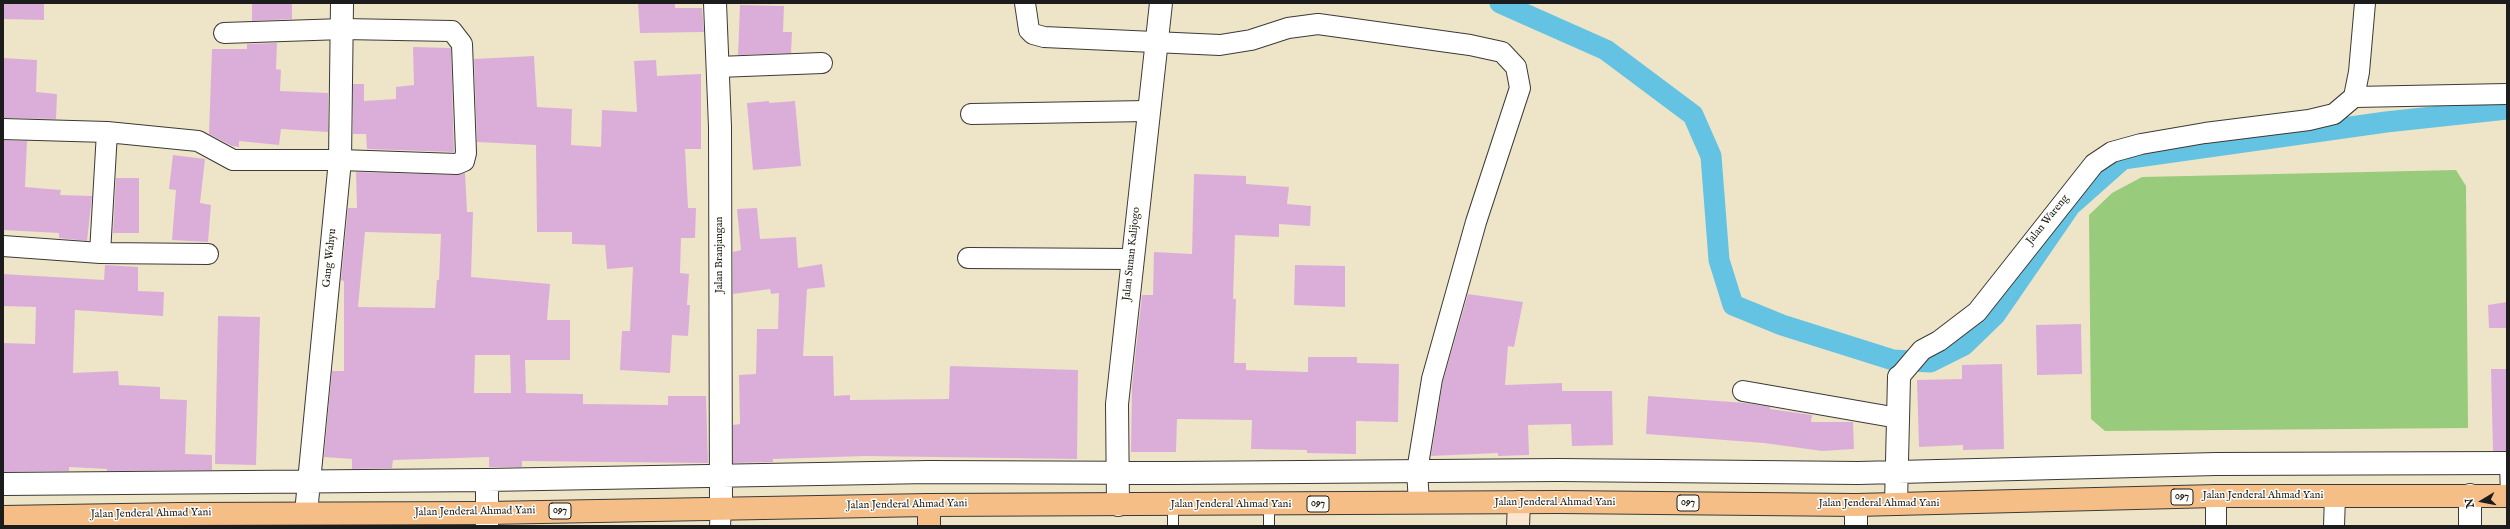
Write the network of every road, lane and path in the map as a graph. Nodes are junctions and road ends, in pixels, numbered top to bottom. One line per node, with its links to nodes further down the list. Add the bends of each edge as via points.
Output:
1 (342, 3): 6 (street, Gang Wahyu)
2 (715, 3): 10 (street, Jalan Branjangan)
3 (1026, 3): 8 (street, via 1029,30 1032,34 1044,37)
4 (1161, 3): 8 (street, Jalan Sunan Kalijogo)
5 (2365, 3): 12 (street, via 2359,72)
6 (343, 29): 7 (street); 17 (street, Gang Wahyu); 17 (street, via 452,31 462,44 466,153 464,161 457,164)
7 (224, 33)
8 (1156, 42): 13 (street, Jalan Sunan Kalijogo); 27 (street, via 1220,45 1251,40 1288,28 1318,24 1470,45 1502,52 1516,67 1520,88 1476,222 1432,379)
9 (822, 63): 10 (street)
10 (718, 67): 30 (street, Jalan Branjangan)
11 (2507, 94): 12 (street)
12 (2354, 97): 23 (street, Jalan Wareng, via 2334,114 2309,120 2205,133 2140,144 2112,152 2089,170 1977,312 1945,337 1922,350)
13 (1148, 112): 14 (street); 22 (street, Jalan Sunan Kalijogo)
14 (971, 114)
15 (3, 128): 16 (street)
16 (107, 132): 17 (street, via 198,141 232,160); 19 (street)
17 (340, 160): 31 (street, Gang Wahyu)
18 (3, 246): 19 (street)
19 (100, 253): 20 (street)
20 (208, 254)
21 (968, 258): 22 (street)
22 (1131, 259): 28 (street, Jalan Sunan Kalijogo, via 1117,404)
23 (1899, 378): 25 (street, Jalan Wareng)
24 (1743, 391): 25 (street)
25 (1898, 418): 29 (street, Jalan Wareng)
26 (2506, 463): 29 (street, via 2216,464); 37 (lane)
27 (1417, 471): 28 (street); 29 (street); 39 (street)
28 (1118, 472): 30 (street); 42 (street, Jalan Sunan Kalijogo)
29 (1896, 472): 41 (street, Jalan Wareng)
30 (721, 474): 32 (street); 48 (street, Jalan Branjangan)
31 (308, 480): 32 (street); 33 (street); 43 (street, Gang Wahyu)
32 (487, 480): 49 (street)
33 (3, 484)
34 (2216, 496): 35 (main road, Jalan Jenderal Ahmad Yani / 097); 41 (main road, Jalan Jenderal Ahmad Yani / 097); 53 (street)
35 (2335, 496): 36 (main road, Jalan Jenderal Ahmad Yani / 097); 54 (street)
36 (2470, 496): 37 (main road, Jalan Jenderal Ahmad Yani / 097); 55 (street)
37 (2506, 496)
38 (1519, 502): 39 (main road, Jalan Jenderal Ahmad Yani / 097); 45 (main road, Jalan Jenderal Ahmad Yani / 097); 52 (main road)
39 (1419, 503): 40 (main road, Jalan Jenderal Ahmad Yani / 097)
40 (1269, 504): 46 (main road, Jalan Jenderal Ahmad Yani / 097); 51 (lane)
41 (1896, 504): 45 (main road, Jalan Jenderal Ahmad Yani / 097)
42 (1118, 505): 44 (main road, Jalan Jenderal Ahmad Yani / 097); 46 (main road, Jalan Jenderal Ahmad Yani / 097)
43 (306, 513): 49 (main road, Jalan Jenderal Ahmad Yani / 097); 50 (main road, Jalan Jenderal Ahmad Yani / 097)
44 (929, 515): 48 (main road, Jalan Jenderal Ahmad Yani / 097)
45 (1856, 515)
46 (1173, 516)
47 (3, 517): 50 (main road, Jalan Jenderal Ahmad Yani / 097)
48 (720, 517): 49 (main road, Jalan Jenderal Ahmad Yani / 097)
49 (487, 519)
50 (180, 520)
51 (1269, 526)
52 (1518, 526)
53 (2216, 526)
54 (2334, 526)
55 (2470, 526)

